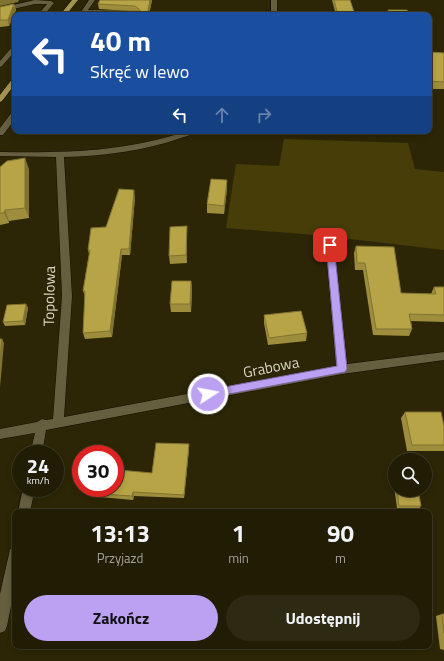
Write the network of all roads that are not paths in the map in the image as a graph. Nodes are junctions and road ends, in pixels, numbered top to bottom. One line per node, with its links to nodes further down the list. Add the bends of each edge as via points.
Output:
1 (76, 0): 6 (main road)
2 (92, 0): 7 (street)
3 (274, 0): 8 (street)
4 (0, 10): 5 (street, via 35,2 51,3)
5 (44, 12)
6 (66, 12)
7 (84, 12)
8 (274, 12)
9 (12, 51): 10 (street)
10 (0, 66)
11 (12, 83): 12 (main road)
12 (0, 100)
13 (12, 118): 14 (street)
14 (0, 133)
15 (185, 134): 17 (street, via 165,141 107,152)
16 (0, 154): 17 (street)
17 (60, 155): 21 (street, Topolowa, via 67,296)
18 (330, 245): 20 (street)
19 (444, 356): 20 (street, Grabowa)
20 (342, 369): 21 (street, Grabowa)
21 (58, 422): 22 (street)
22 (42, 424): 23 (street); 24 (street)
23 (0, 434)
24 (38, 445)
25 (27, 497): 26 (street)
26 (25, 509)
27 (12, 568): 28 (street)
28 (0, 626)

